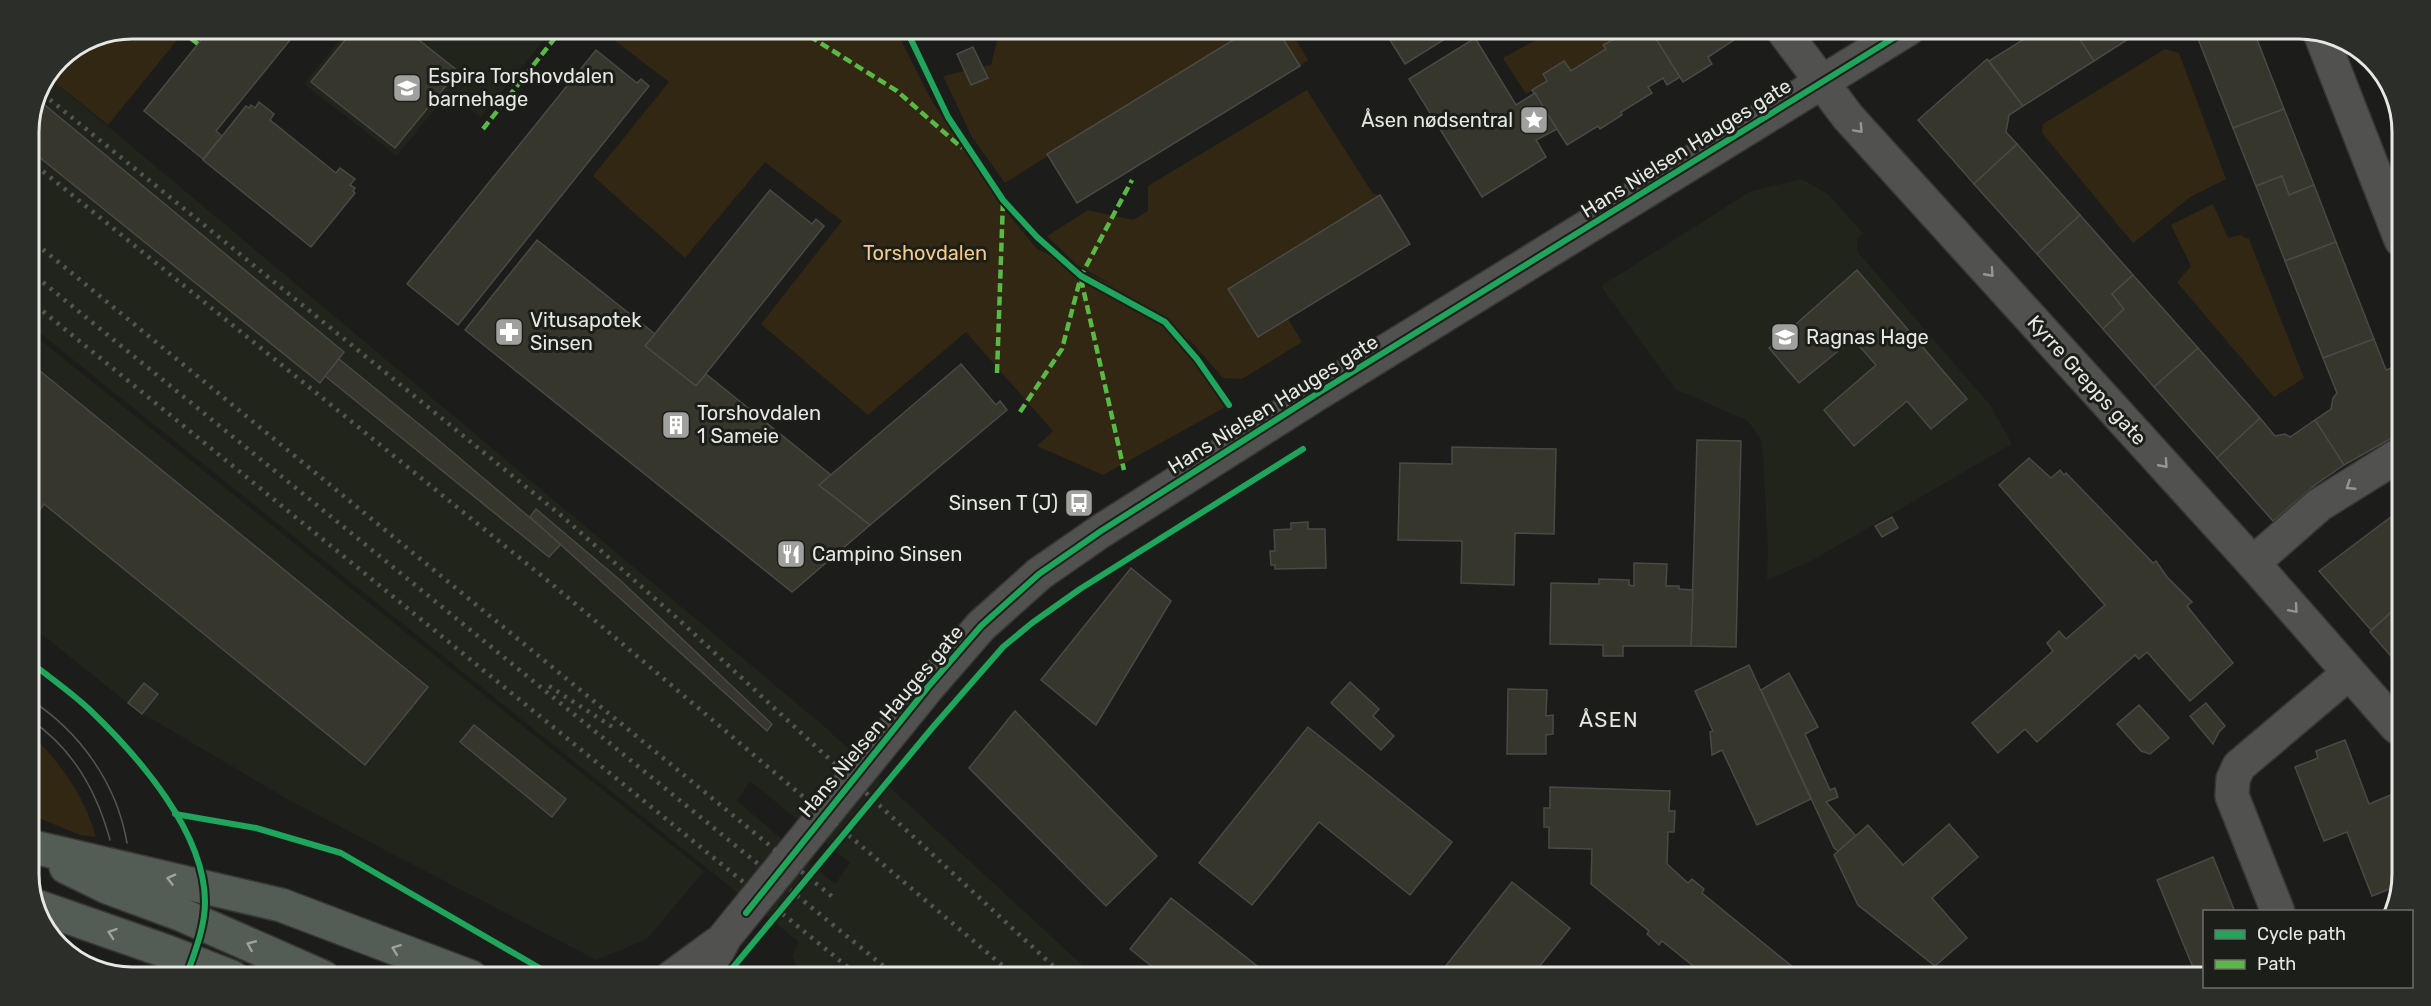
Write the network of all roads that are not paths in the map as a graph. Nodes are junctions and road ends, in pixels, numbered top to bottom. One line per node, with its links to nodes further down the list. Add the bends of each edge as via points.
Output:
1 (1790, 39): 4 (street, Kyrre Grepps gate)
2 (1891, 39): 4 (street, Hans Nielsen Hauges gate)
3 (2324, 43): 5 (street)
4 (1822, 84): 7 (street, Kyrre Grepps gate, one-way to 7); 14 (street, Hans Nielsen Hauges gate, via 1306,401 1039,574 981,626 928,687)
5 (2392, 217)
6 (2392, 459): 7 (street, one-way to 7, via 2319,506)
7 (2253, 562): 8 (street, Kyrre Grepps gate, one-way to 8)
8 (2349, 673): 9 (street, Kyrre Grepps gate); 13 (street, via 2239,766 2233,779 2232,796)
9 (2392, 721)
10 (39, 850): 17 (highway, one-way to 10, via 281,905)
11 (39, 853): 16 (highway, one-way to 11, via 180,914 107,887)
12 (47, 910): 15 (highway, one-way to 12)
13 (2277, 910)
14 (725, 937): 18 (street, Hans Nielsen Hauges gate); 19 (street, Hans Nielsen Hauges gate)
15 (205, 967)
16 (299, 967)
17 (442, 967)
18 (686, 967)
19 (710, 967)

